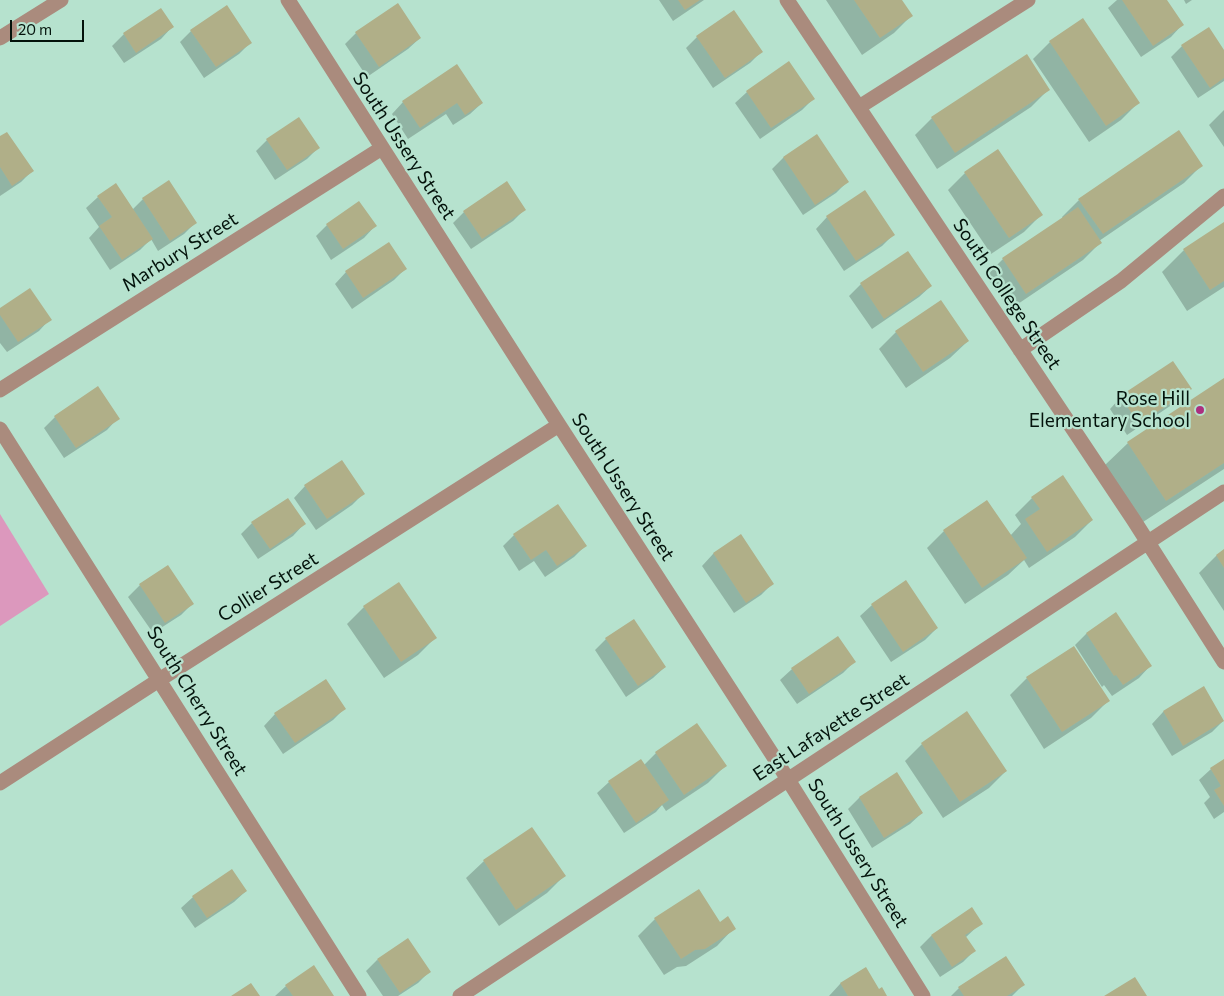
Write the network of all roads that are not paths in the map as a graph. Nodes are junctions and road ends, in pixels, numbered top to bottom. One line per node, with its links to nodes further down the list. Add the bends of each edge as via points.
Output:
1 (61, 0): 5 (street)
2 (288, 0): 7 (street, South Ussery Street)
3 (787, 0): 6 (street, South College Street)
4 (1028, 0): 6 (street)
5 (0, 38)
6 (858, 107): 9 (street, South College Street)
7 (382, 148): 10 (street, Marbury Street); 11 (street, South Ussery Street)
8 (1224, 196): 9 (street, via 1121,281)
9 (1020, 350): 14 (street, South College Street)
10 (0, 390)
11 (559, 425): 16 (street, Collier Street); 17 (street, South Ussery Street)
12 (0, 429): 16 (street, South Cherry Street)
13 (1224, 492): 14 (street, East Lafayette Street)
14 (1148, 542): 15 (street, South College Street); 17 (street, East Lafayette Street)
15 (1224, 662)
16 (160, 680): 18 (street, Collier Street); 19 (street, South Cherry Street)
17 (788, 779): 20 (street, East Lafayette Street); 21 (street, South Ussery Street)
18 (0, 783)
19 (359, 996)
20 (460, 996)
21 (923, 996)

